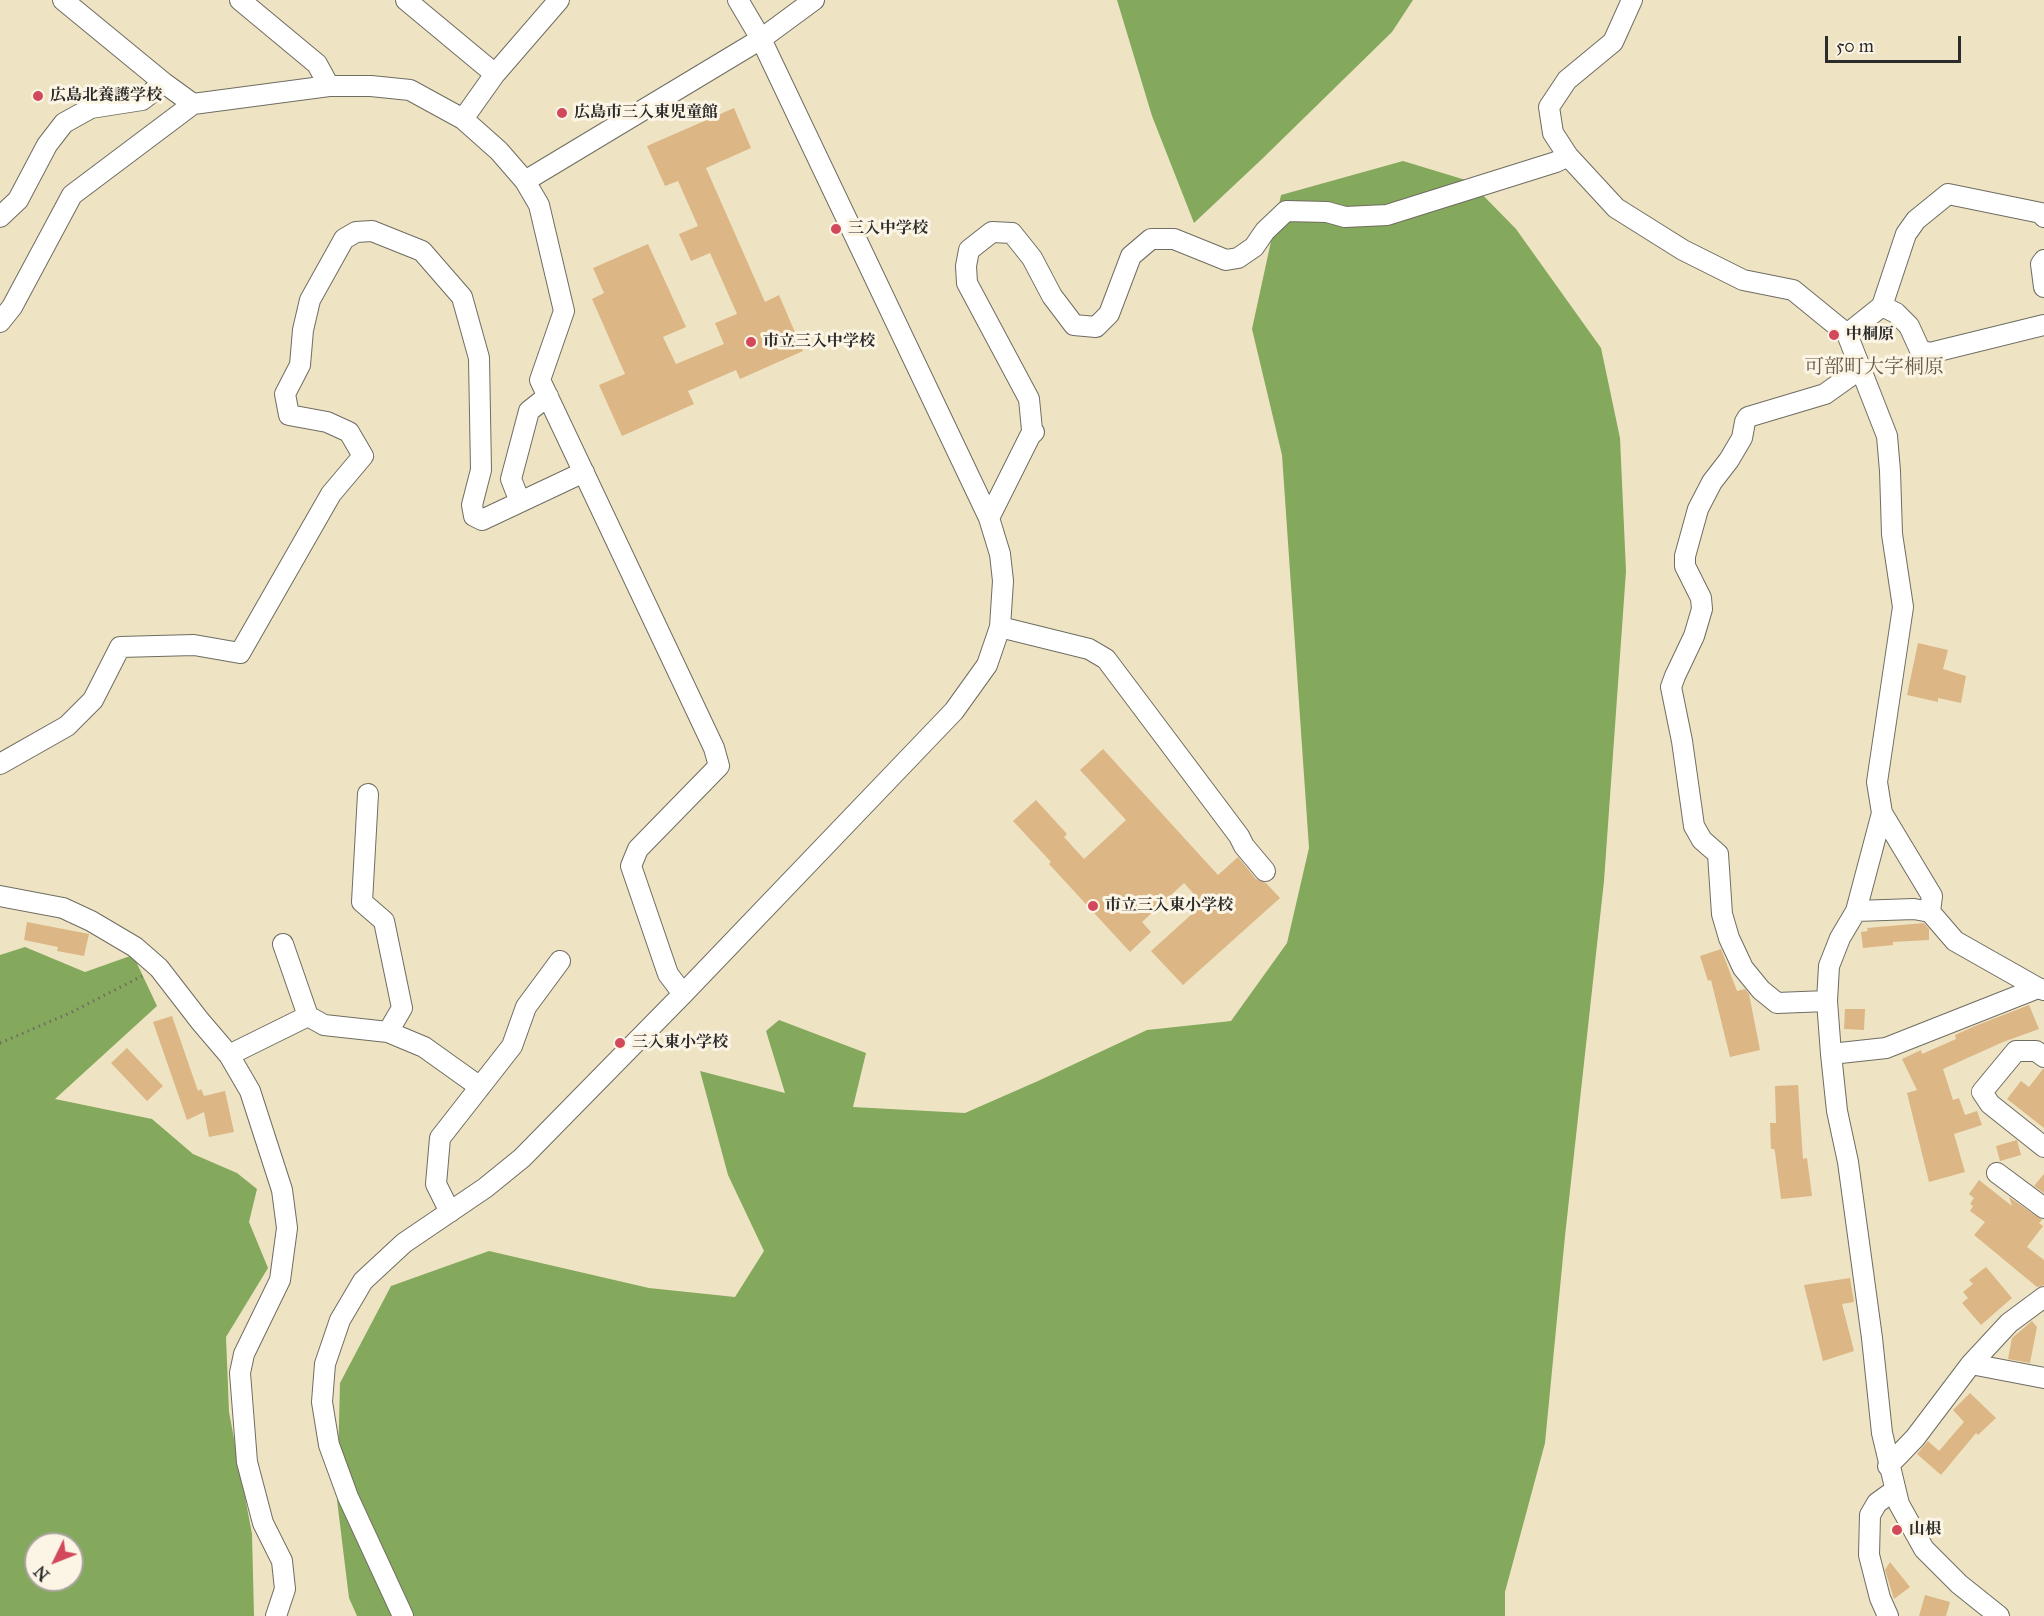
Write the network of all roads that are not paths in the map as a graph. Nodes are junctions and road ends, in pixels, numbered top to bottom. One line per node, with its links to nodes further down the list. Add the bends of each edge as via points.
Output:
1 (63, 0): 10 (street)
2 (240, 0): 11 (street, via 317,64)
3 (406, 0): 9 (street)
4 (559, 0): 9 (street)
5 (738, 0): 8 (street)
6 (814, 0): 8 (street)
7 (1632, 0): 14 (street, via 1613,42 1567,80 1549,107 1552,134)
8 (761, 39): 15 (street); 28 (street)
9 (495, 74): 13 (street)
10 (164, 83): 12 (street); 16 (street, via 142,100 91,108 64,123 47,145 18,200)
11 (329, 86): 12 (street); 13 (street, via 410,90)
12 (193, 104): 21 (street, via 72,195 12,307)
13 (463, 119): 15 (street)
14 (1568, 156): 23 (street, via 1616,208 1683,250 1743,280 1793,290); 28 (street, via 1387,215 1345,217 1327,212 1286,211 1254,247 1238,258 1226,260 1173,238 1151,239 1131,256 1109,314 1096,327 1074,325 1012,233 992,232 969,250 968,283 1029,399 1034,432)
15 (525, 181): 25 (street, via 539,205 564,311 540,380)
16 (0, 217)
17 (2044, 217): 20 (street, via 2041,213 1948,194 1916,220 1906,234)
18 (2044, 260): 19 (street)
19 (2044, 287)
20 (1882, 306): 22 (street, via 1909,326 1920,350 1930,353); 23 (street)
21 (0, 322)
22 (2044, 325)
23 (1847, 334): 24 (street)
24 (1860, 369): 32 (street, via 1887,436 1892,534 1903,607 1876,782); 41 (street, via 1825,394 1749,417 1744,422 1742,438 1698,509 1685,556 1685,566 1701,598 1702,609 1671,687 1694,826 1702,840 1718,854 1722,914 1743,968 1777,1003)
25 (548, 396): 26 (street); 27 (street, via 530,411 512,479)
26 (584, 472): 27 (street); 40 (street, via 719,766 638,849 631,866 668,974)
27 (520, 502): 30 (street, via 482,520 474,516 472,505 481,470 479,358 462,297 422,251 372,231 356,232 344,239 310,300 300,365 285,394 289,415 327,422 349,432 363,456 331,494 240,653 194,645 120,647 93,700 67,726)
28 (989, 518): 29 (street, via 1003,581)
29 (1000, 627): 33 (street, via 1089,649 1106,660); 40 (street, via 987,665 954,711)
30 (0, 764)
31 (368, 794): 43 (street, via 362,902 384,921 402,1008)
32 (1882, 813): 35 (street); 36 (street, via 1932,896)
33 (1265, 871)
34 (0, 896): 45 (street, via 63,908 135,947 159,968)
35 (1856, 911): 36 (street); 41 (street, via 1829,966)
36 (1930, 912): 39 (street, via 1954,941)
37 (283, 944): 42 (street)
38 (560, 961): 47 (street, via 526,1007 512,1046)
39 (2041, 989): 44 (street, via 1886,1048)
40 (683, 994): 51 (street, via 522,1158)
41 (1827, 1001): 44 (street)
42 (308, 1016): 43 (street, via 324,1025); 45 (street)
43 (388, 1032): 47 (street, via 424,1047)
44 (1831, 1054): 55 (street)
45 (229, 1055): 57 (street, via 250,1091 282,1190 287,1228 280,1280 244,1354 240,1373 247,1462 263,1523 282,1561 285,1589)
46 (2044, 1057): 48 (street, via 2037,1051 2016,1051 1982,1092 1990,1104)
47 (480, 1087): 51 (street, via 440,1138 436,1184)
48 (2044, 1147)
49 (1997, 1173): 50 (street)
50 (2044, 1208)
51 (450, 1212): 58 (street, via 404,1244 363,1281 340,1320 325,1364 322,1402 328,1445)
52 (2044, 1297): 53 (street, via 2009,1323)
53 (1971, 1364): 54 (street); 55 (street, via 1915,1438)
54 (2044, 1378)
55 (1888, 1466): 56 (street)
56 (1895, 1490): 59 (street, via 1877,1503 1870,1515 1869,1555); 60 (street, via 1924,1549)
57 (276, 1616)
58 (403, 1616)
59 (1888, 1616)
60 (1999, 1616)

